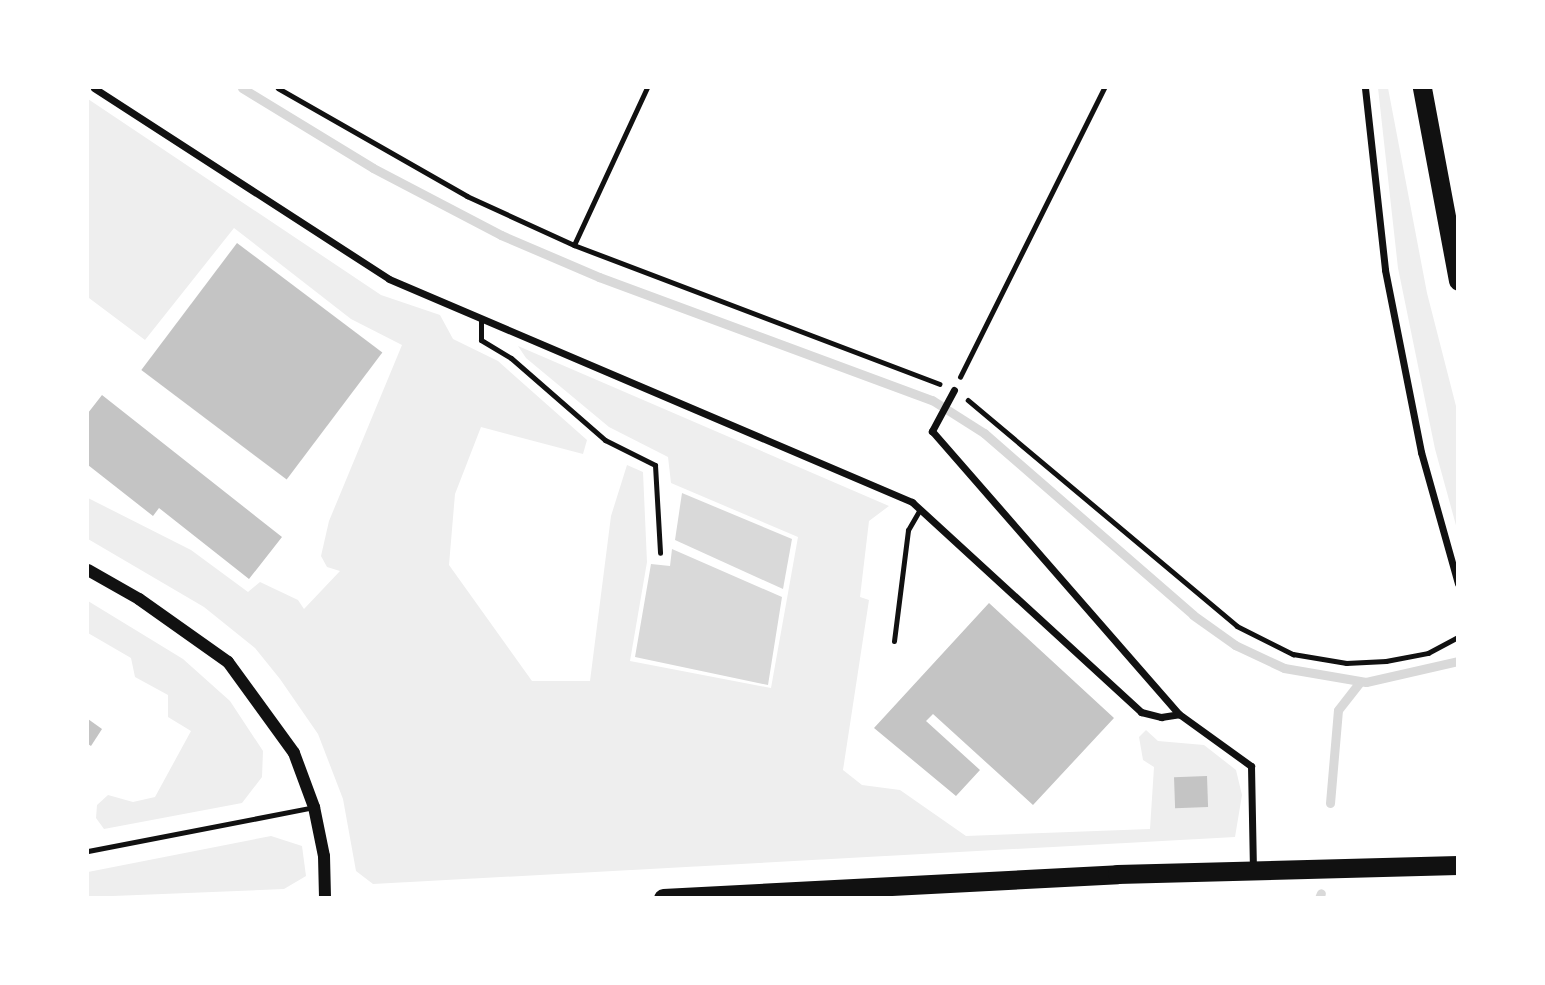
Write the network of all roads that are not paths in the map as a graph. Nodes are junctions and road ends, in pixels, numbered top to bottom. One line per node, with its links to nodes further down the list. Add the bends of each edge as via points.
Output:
1 (94, 88): 5 (street, via 389,279)
2 (1364, 88): 10 (street, via 1385,270 1421,452)
3 (1422, 88): 4 (highway)
4 (1458, 281)
5 (481, 320): 7 (street); 8 (lane, via 481,340 511,358 605,440 655,465)
6 (954, 390): 12 (street, via 932,431)
7 (920, 509): 11 (lane, via 908,530); 12 (street, via 1141,712 1161,718)
8 (660, 553)
9 (88, 570): 13 (street, via 139,598 228,662 294,753)
10 (1458, 584)
11 (894, 641)
12 (1179, 714): 16 (street, via 1251,766)
13 (314, 807): 14 (lane); 17 (street, via 324,856)
14 (88, 851)
15 (1458, 865): 16 (highway)
16 (1253, 871): 18 (highway)
17 (325, 898)
18 (663, 898)

